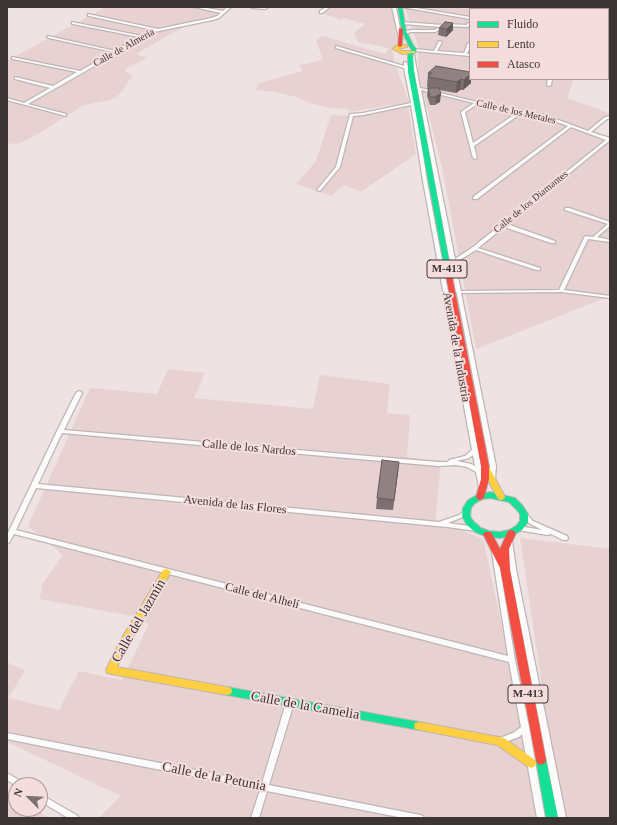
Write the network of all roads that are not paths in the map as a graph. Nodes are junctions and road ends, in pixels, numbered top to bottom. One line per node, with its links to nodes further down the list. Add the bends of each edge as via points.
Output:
1 (196, 7): 9 (street)
2 (229, 7): 9 (street, Calle de Almería)
3 (252, 7): 4 (street)
4 (268, 7)
5 (328, 7): 10 (street)
6 (396, 7): 20 (main road, Avenida de la Industria / M-413)
7 (400, 7): 13 (main road, Avenida de la Industria / M-413)
8 (404, 7): 12 (street)
9 (223, 12): 17 (street, Calle de Almería, via 212,19)
10 (321, 12)
11 (89, 16): 17 (street)
12 (469, 18)
13 (406, 23): 16 (street); 20 (main road, Avenida de la Industria / M-413)
14 (73, 24): 19 (street)
15 (469, 24): 16 (street)
16 (443, 26): 20 (street, via 440,30)
17 (158, 30): 19 (street, Calle de Almería)
18 (49, 37): 25 (street)
19 (142, 37): 25 (street, Calle de Almería)
20 (403, 40): 24 (main road); 24 (main road, Avenida de la Industria / M-413); 30 (main road, Avenida de la Industria / M-413)
21 (440, 42): 26 (street)
22 (469, 45): 27 (street)
23 (337, 47): 30 (street)
24 (413, 50): 26 (street); 30 (main road, Avenida de la Industria / M-413); 36 (street, Avenida de la Industria)
25 (116, 52): 31 (street, Calle de Almería)
26 (435, 52): 27 (street)
27 (465, 55): 28 (street)
28 (469, 55)
29 (13, 58): 31 (street)
30 (407, 67): 40 (street, Avenida de la Industria); 67 (main road, Avenida de la Industria / M-413)
31 (82, 72): 35 (street, Calle de Almería)
32 (16, 78): 35 (street)
33 (550, 80): 34 (street)
34 (548, 85)
35 (52, 87): 39 (street, Calle de Almería)
36 (420, 89): 38 (street, Calle de los Metales); 58 (street, Avenida de la Industria)
37 (7, 100): 39 (street)
38 (476, 103): 41 (street, Calle de los Metales); 47 (street, via 463,112)
39 (24, 104): 42 (street)
40 (413, 104): 49 (street, via 351,115 338,167); 65 (street, Avenida de la Industria)
41 (521, 112): 44 (street, Calle de los Metales, via 544,116); 47 (street)
42 (65, 114)
43 (610, 117): 45 (street)
44 (570, 126): 45 (street, Calle de los Metales); 50 (street)
45 (588, 132): 46 (street, Calle de los Metales)
46 (609, 139): 53 (street, Calle de los Diamantes)
47 (472, 145): 48 (street)
48 (475, 158)
49 (318, 190)
50 (475, 198)
51 (567, 209): 52 (street)
52 (610, 223): 54 (street)
53 (504, 225): 56 (street); 57 (street, Calle de los Diamantes)
54 (594, 238): 55 (street); 60 (street, via 586,237)
55 (610, 241)
56 (553, 242)
57 (475, 248): 58 (street, Calle de los Diamantes); 59 (street)
58 (452, 263): 61 (street, Avenida de la Industria)
59 (538, 269)
60 (561, 290): 61 (street); 62 (street)
61 (458, 292): 68 (street, Avenida de la Industria, via 493,466)
62 (610, 297)
63 (79, 393): 64 (street)
64 (60, 431): 66 (street, Calle de los Nardos); 69 (street)
65 (475, 451): 66 (street, Calle de los Nardos, via 467,457); 67 (street, Avenida de la Industria)
66 (438, 464): 67 (street, Calle de los Nardos, via 462,464)
67 (481, 468): 68 (main road, Avenida de la Industria / M-413); 70 (main road, Avenida de la Industria / M-413, via 485,479)
68 (492, 479): 71 (main road, Avenida de la Industria / M-413)
69 (34, 486): 74 (street, Avenida de las Flores); 77 (street)
70 (481, 494): 71 (main road); 72 (main road, via 471,502)
71 (501, 497): 73 (main road, via 512,500 520,506)
72 (466, 512): 74 (street, Avenida de las Flores, via 454,519); 76 (main road, via 470,524)
73 (524, 514): 75 (main road, via 524,522); 75 (street, via 532,522 565,538 543,531)
74 (436, 524): 76 (street, Avenida de las Flores)
75 (519, 528): 79 (main road)
76 (478, 530): 78 (main road)
77 (12, 532): 80 (street); 83 (street, Calle del Alhelí)
78 (488, 534): 79 (main road); 81 (main road, M-413)
79 (509, 536): 82 (main road, M-413, via 504,549); 98 (street, via 513,569)
80 (7, 541)
81 (494, 545): 82 (main road, M-413); 84 (street)
82 (505, 570): 97 (main road, M-413)
83 (166, 572): 84 (street, Calle del Alhelí); 85 (main road, Calle del Jazmín)
84 (512, 660): 87 (street)
85 (111, 670): 86 (main road, Calle de la Camelia)
86 (290, 703): 89 (main road, Calle de la Camelia); 91 (street)
87 (525, 728): 89 (street, via 516,735); 90 (street)
88 (7, 736): 91 (street, Calle de la Petunia)
89 (500, 741): 90 (main road, Calle de la Camelia)
90 (532, 763): 96 (street)
91 (264, 787): 94 (street); 95 (street, Calle de la Petunia)
92 (48, 802): 93 (street)
93 (75, 818)
94 (255, 818)
95 (420, 818)
96 (541, 818)
97 (552, 818)
98 (562, 818)

